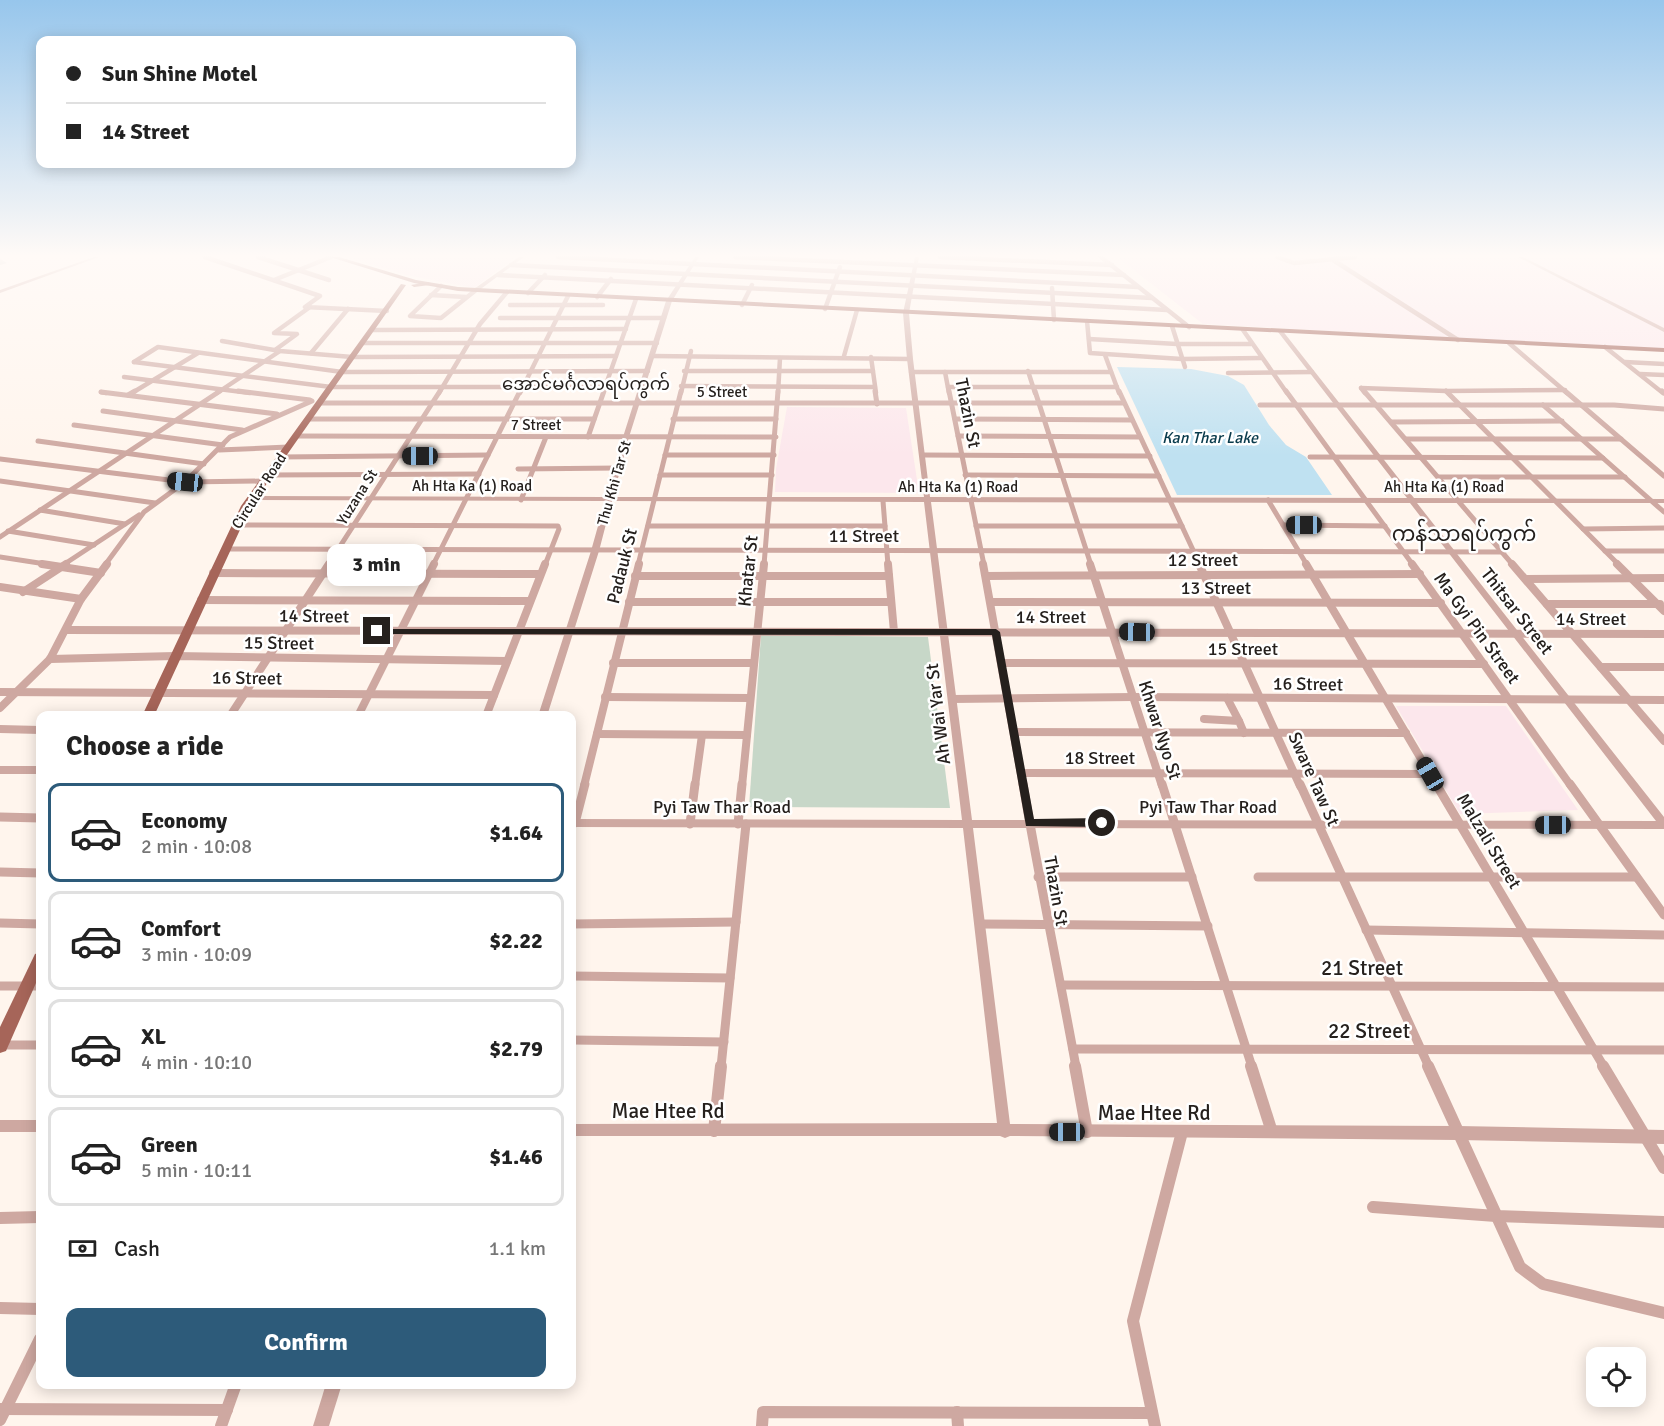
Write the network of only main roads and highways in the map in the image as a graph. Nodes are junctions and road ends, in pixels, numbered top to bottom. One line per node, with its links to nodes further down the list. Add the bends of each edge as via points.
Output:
1 (378, 324): 4 (main road, Circular Road, via 318,401 236,525)
2 (1124, 324): 3 (highway)
3 (1664, 350)
4 (150, 711)
5 (34, 986): 6 (main road)
6 (0, 1045)

